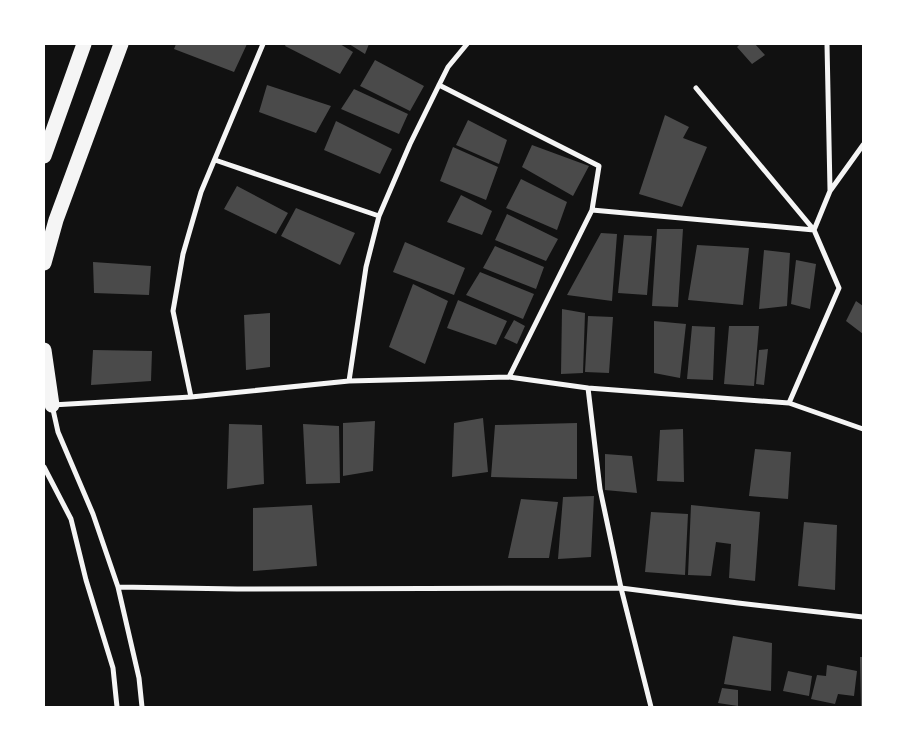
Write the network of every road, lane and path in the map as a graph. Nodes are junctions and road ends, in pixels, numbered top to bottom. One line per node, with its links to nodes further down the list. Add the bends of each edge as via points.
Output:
1 (84, 44): 9 (highway)
2 (121, 44): 15 (highway, via 56,220)
3 (263, 44): 10 (street)
4 (467, 44): 6 (street)
5 (826, 44): 11 (street)
6 (439, 84): 12 (street, via 599,166); 13 (street)
7 (696, 88): 14 (street)
8 (863, 146): 11 (street)
9 (44, 156)
10 (215, 160): 13 (street); 20 (street, via 183,254 173,311)
11 (830, 191): 14 (street)
12 (592, 210): 14 (street); 17 (street)
13 (379, 216): 18 (street, via 366,267)
14 (814, 230): 21 (street, via 839,288)
15 (44, 263)
16 (44, 350): 22 (highway)
17 (509, 377): 18 (street); 19 (street)
18 (349, 381): 20 (street)
19 (588, 388): 21 (street); 26 (street, via 600,489)
20 (192, 397): 22 (street)
21 (789, 403): 23 (street)
22 (52, 405): 25 (street, via 58,432 93,514)
23 (863, 429)
24 (44, 467): 28 (street, via 71,519 113,668)
25 (118, 587): 26 (street, via 237,590); 29 (street, via 139,678)
26 (621, 588): 27 (street); 30 (street)
27 (863, 617)
28 (117, 707)
29 (142, 707)
30 (652, 707)

